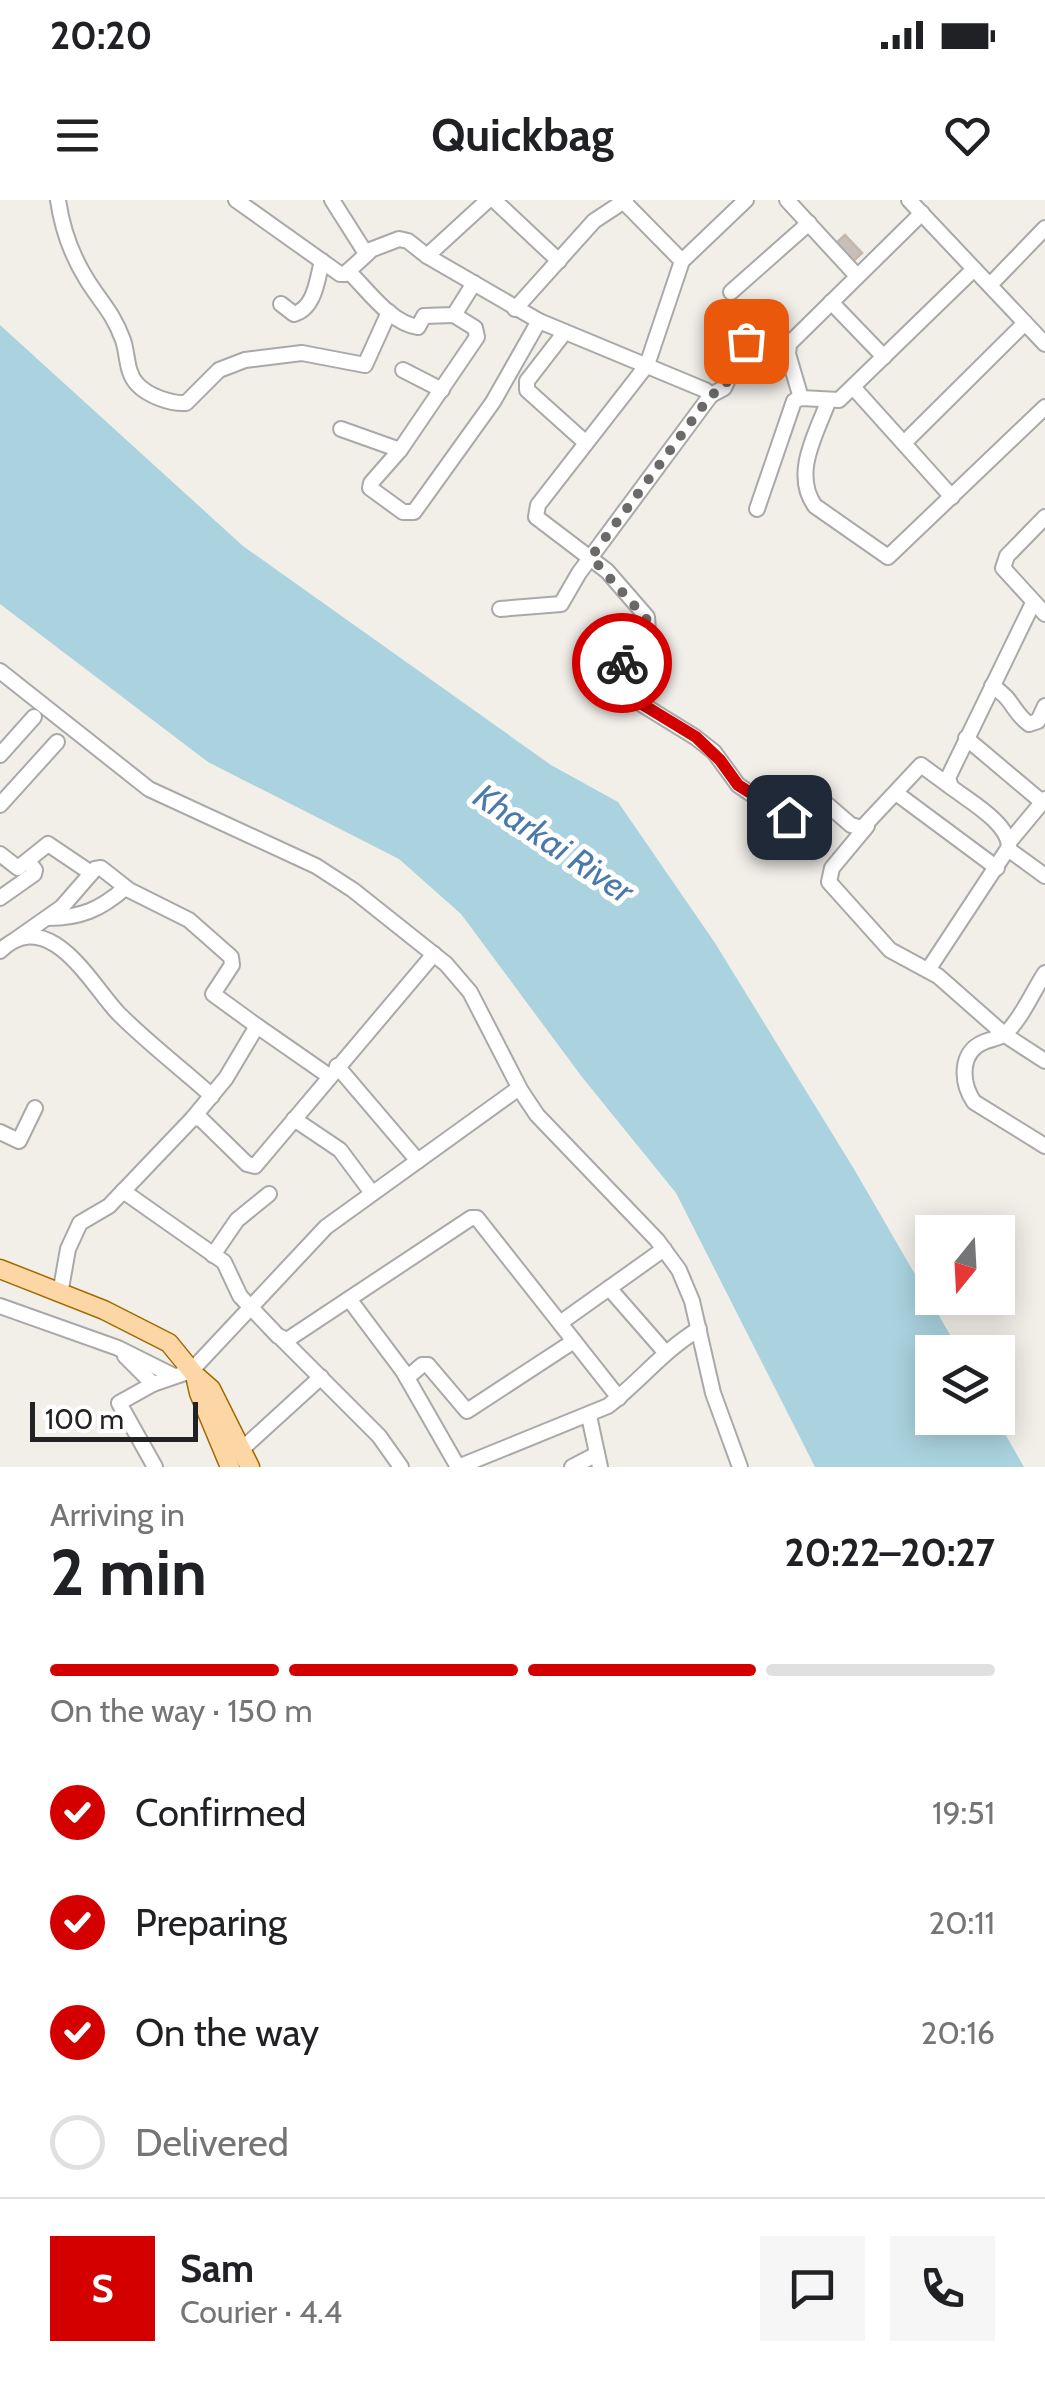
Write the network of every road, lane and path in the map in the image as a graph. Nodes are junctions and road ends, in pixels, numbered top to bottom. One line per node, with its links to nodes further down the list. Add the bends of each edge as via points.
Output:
1 (58, 200): 26 (street, via 68,243 109,307 130,374 154,395 186,403 219,370 273,354 366,365)
2 (236, 200): 14 (street)
3 (332, 200): 12 (street)
4 (491, 200): 13 (street); 15 (street)
5 (746, 200): 16 (street)
6 (787, 200): 10 (street)
7 (909, 200): 9 (street)
8 (625, 201): 15 (street, via 594,221); 16 (street)
9 (922, 212): 17 (street); 19 (street)
10 (808, 223): 19 (street); 22 (street)
11 (1045, 228): 21 (street)
12 (369, 252): 13 (street, via 399,238); 18 (street)
13 (427, 256): 20 (street)
14 (322, 261): 18 (street, via 340,274); 24 (street, via 302,312)
15 (559, 261): 25 (street)
16 (682, 261): 34 (street)
17 (974, 269): 21 (street); 33 (street)
18 (348, 271): 26 (street)
19 (858, 276): 23 (street)
20 (474, 283): 25 (street); 27 (street)
21 (990, 285): 29 (street)
22 (731, 292)
23 (831, 302): 32 (street, via 792,340); 33 (street)
24 (281, 304)
25 (515, 308): 28 (street)
26 (389, 312): 27 (street, via 418,326 424,316)
27 (454, 316): 37 (street, via 475,328 477,337)
28 (539, 321): 30 (street); 45 (street, via 494,402 414,512 399,510 370,488)
29 (1025, 323): 31 (street); 44 (street)
30 (565, 332): 34 (street); 43 (street, via 527,390)
31 (1045, 344)
32 (788, 354): 38 (street, via 746,341 724,388); 39 (street)
33 (884, 357): 36 (street)
34 (647, 365): 38 (street); 43 (street)
35 (404, 370): 37 (street)
36 (853, 386): 40 (street); 44 (street)
37 (442, 390): 45 (street)
38 (711, 395): 49 (street)
39 (801, 398): 40 (street); 47 (street, via 791,405)
40 (828, 402): 46 (street, via 805,468 815,506 888,557)
41 (1045, 407): 46 (street)
42 (342, 430): 45 (street)
43 (586, 443): 49 (street, via 536,512 540,522)
44 (904, 443): 46 (street)
45 (400, 450)
46 (952, 497)
47 (758, 509)
48 (1045, 517): 50 (street, via 1004,562)
49 (591, 557): 51 (street, via 561,604); 64 (street, via 649,622 609,684 705,744 738,785 782,815 792,816 815,794 852,825)
50 (1032, 604): 52 (street); 54 (street)
51 (500, 609)
52 (1045, 614)
53 (0, 672): 76 (street, via 149,789 316,866)
54 (992, 686): 55 (street, via 1030,724); 57 (street)
55 (1045, 706)
56 (34, 717): 59 (street)
57 (966, 738): 60 (street, via 948,774); 62 (street)
58 (57, 742): 63 (street)
59 (0, 755)
60 (952, 787): 61 (street, via 920,765); 65 (street, via 1004,830)
61 (896, 793): 64 (street); 68 (street)
62 (1044, 800): 65 (street)
63 (0, 805)
64 (867, 826): 77 (street, via 832,868 829,882 890,950)
65 (1009, 845): 68 (street); 70 (street)
66 (0, 854): 67 (street, via 14,868)
67 (28, 861): 69 (street, via 48,844); 72 (street, via 34,874)
68 (996, 868): 77 (street)
69 (92, 873): 71 (street, via 101,868); 73 (street)
70 (1045, 876)
71 (125, 888): 73 (street, via 84,915); 79 (street, via 190,920 231,956 213,994)
72 (0, 898)
73 (48, 918): 74 (street)
74 (16, 940): 75 (street); 84 (street, via 50,943 77,960 119,1014)
75 (0, 951)
76 (434, 954): 82 (street); 83 (street, via 470,992)
77 (928, 970): 80 (street)
78 (1045, 973): 80 (street)
79 (257, 1026): 82 (street); 84 (street)
80 (1005, 1035): 81 (street); 89 (street, via 980,1043 967,1056 968,1091 974,1102)
81 (1045, 1061)
82 (333, 1071): 87 (street); 90 (street)
83 (519, 1088): 90 (street); 94 (street, via 555,1137)
84 (212, 1096): 86 (street)
85 (35, 1108): 88 (street, via 18,1141)
86 (194, 1118): 87 (street, via 252,1167); 91 (street)
87 (294, 1119): 92 (street, via 340,1150)
88 (0, 1132)
89 (1045, 1146)
90 (418, 1161): 92 (street)
91 (123, 1191): 95 (street); 98 (street, via 72,1234)
92 (372, 1193): 101 (street, via 311,1241)
93 (269, 1194): 95 (street, via 237,1220)
94 (664, 1248): 97 (street); 103 (street)
95 (213, 1255): 101 (street)
96 (0, 1269): 98 (main road)
97 (609, 1288): 102 (street); 107 (street)
98 (60, 1294): 108 (main road, via 156,1334)
99 (349, 1299): 102 (street, via 474,1217); 104 (street, via 292,1339); 110 (street)
100 (0, 1306): 106 (street)
101 (250, 1307): 104 (street); 108 (street)
102 (560, 1322): 105 (street)
103 (699, 1328): 107 (street); 120 (street, via 712,1393)
104 (282, 1338): 109 (street)
105 (574, 1341): 110 (street, via 467,1410 428,1365); 112 (street)
106 (118, 1348): 108 (street); 111 (street)
107 (665, 1352): 112 (street)
108 (187, 1374): 111 (street); 114 (main road, via 211,1389); 117 (main road)
109 (320, 1377): 114 (street); 118 (street)
110 (408, 1378): 113 (street, via 458,1467)
111 (153, 1384): 116 (street, via 119,1404)
112 (619, 1398): 113 (street)
113 (589, 1416): 115 (street)
114 (246, 1458)
115 (598, 1460): 119 (street)
116 (155, 1467)
117 (230, 1467)
118 (402, 1467)
119 (572, 1467)
120 (740, 1467)

